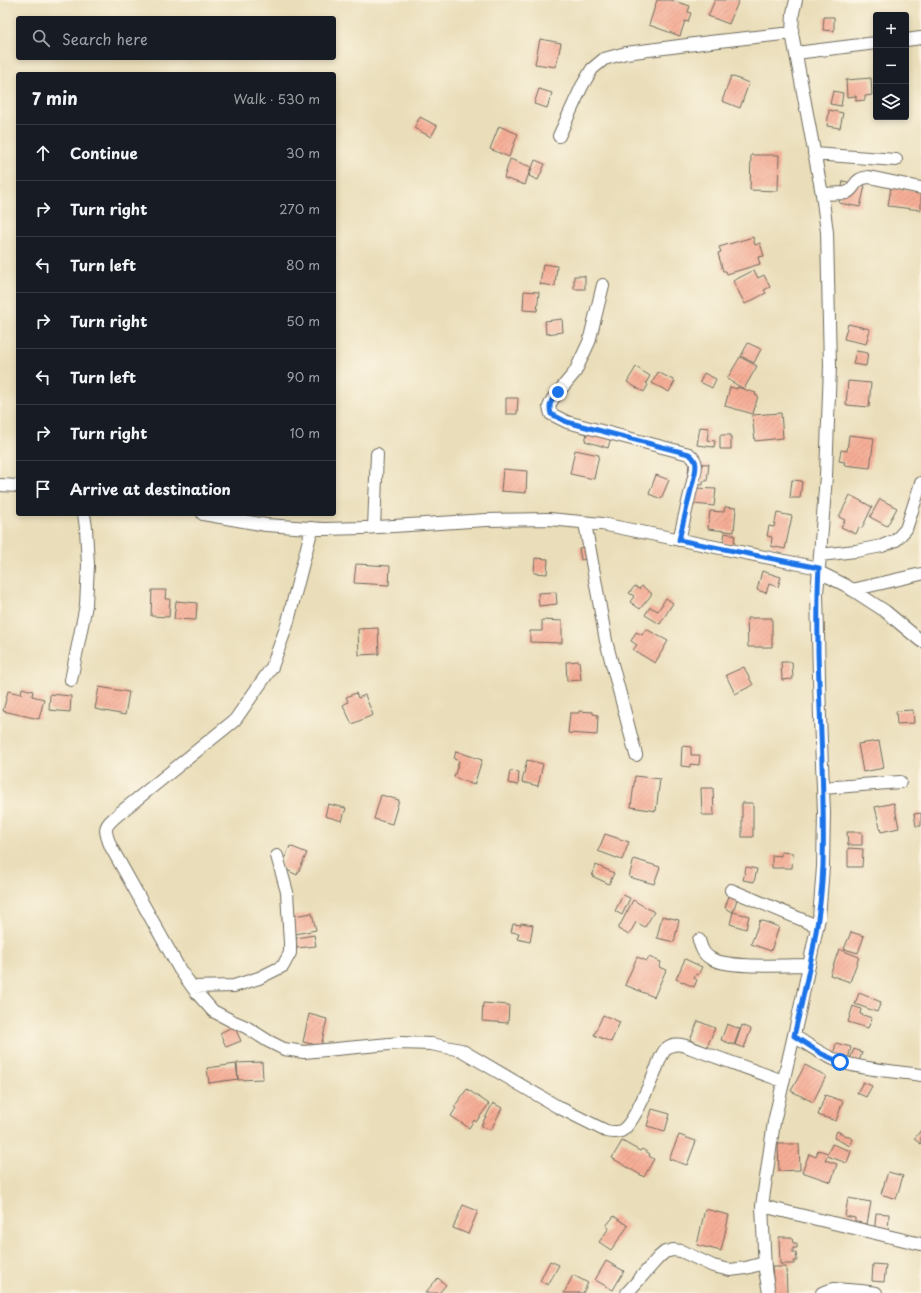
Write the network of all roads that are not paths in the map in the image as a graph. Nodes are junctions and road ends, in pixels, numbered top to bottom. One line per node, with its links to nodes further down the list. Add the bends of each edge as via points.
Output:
1 (796, 0): 2 (street)
2 (792, 33): 6 (street); 7 (street, via 626,52 604,59 592,69 582,86)
3 (921, 38): 4 (street)
4 (909, 40)
5 (873, 43): 6 (street)
6 (796, 53): 8 (street)
7 (559, 136)
8 (814, 154): 9 (street); 11 (street)
9 (896, 160)
10 (921, 188): 11 (street, via 868,177 856,181 846,193)
11 (822, 194): 23 (street, via 827,232 830,366)
12 (603, 285): 22 (street, via 590,342 574,372 552,400 549,407 551,414 567,422 689,454 695,458 695,473)
13 (377, 454): 20 (street)
14 (921, 483): 23 (street, via 906,529 896,540 856,552)
15 (0, 485): 16 (street)
16 (16, 486)
17 (84, 516): 28 (street, via 88,565 86,605)
18 (214, 516): 21 (street, via 266,525)
19 (585, 523): 20 (street, via 549,519 486,520); 22 (street, via 602,524); 29 (street, via 606,641)
20 (374, 527): 21 (street)
21 (312, 528): 37 (street, via 287,626 272,667 235,720 110,822 106,828 111,846 180,970)
22 (679, 540): 24 (street)
23 (820, 554): 24 (street)
24 (819, 570): 26 (street); 31 (street, via 817,594)
25 (921, 574): 26 (street)
26 (852, 590): 27 (street, via 885,611)
27 (921, 641)
28 (70, 680)
29 (636, 755)
30 (900, 782): 31 (street)
31 (823, 788): 34 (street, via 823,867)
32 (277, 856): 37 (street, via 287,892 290,943 290,953 283,966 259,978 234,986)
33 (731, 890): 34 (street)
34 (817, 926): 36 (street)
35 (699, 940): 36 (street, via 703,952 710,958 722,962 745,965)
36 (809, 965): 38 (street)
37 (193, 988): 40 (street, via 213,1011 284,1049 304,1052 400,1043 431,1044 461,1050 606,1132 622,1131 628,1125 642,1103 661,1056 666,1048 671,1046 680,1044)
38 (794, 1036): 39 (street, via 840,1062); 40 (street)
39 (921, 1075)
40 (783, 1081): 41 (street, via 774,1122)
41 (762, 1206): 42 (street); 43 (street)
42 (921, 1244)
43 (764, 1263): 44 (street, via 730,1270 672,1250 659,1257); 45 (street)
44 (627, 1293)
45 (769, 1293)
46 (822, 1293): 47 (street, via 834,1289)
47 (876, 1293)

